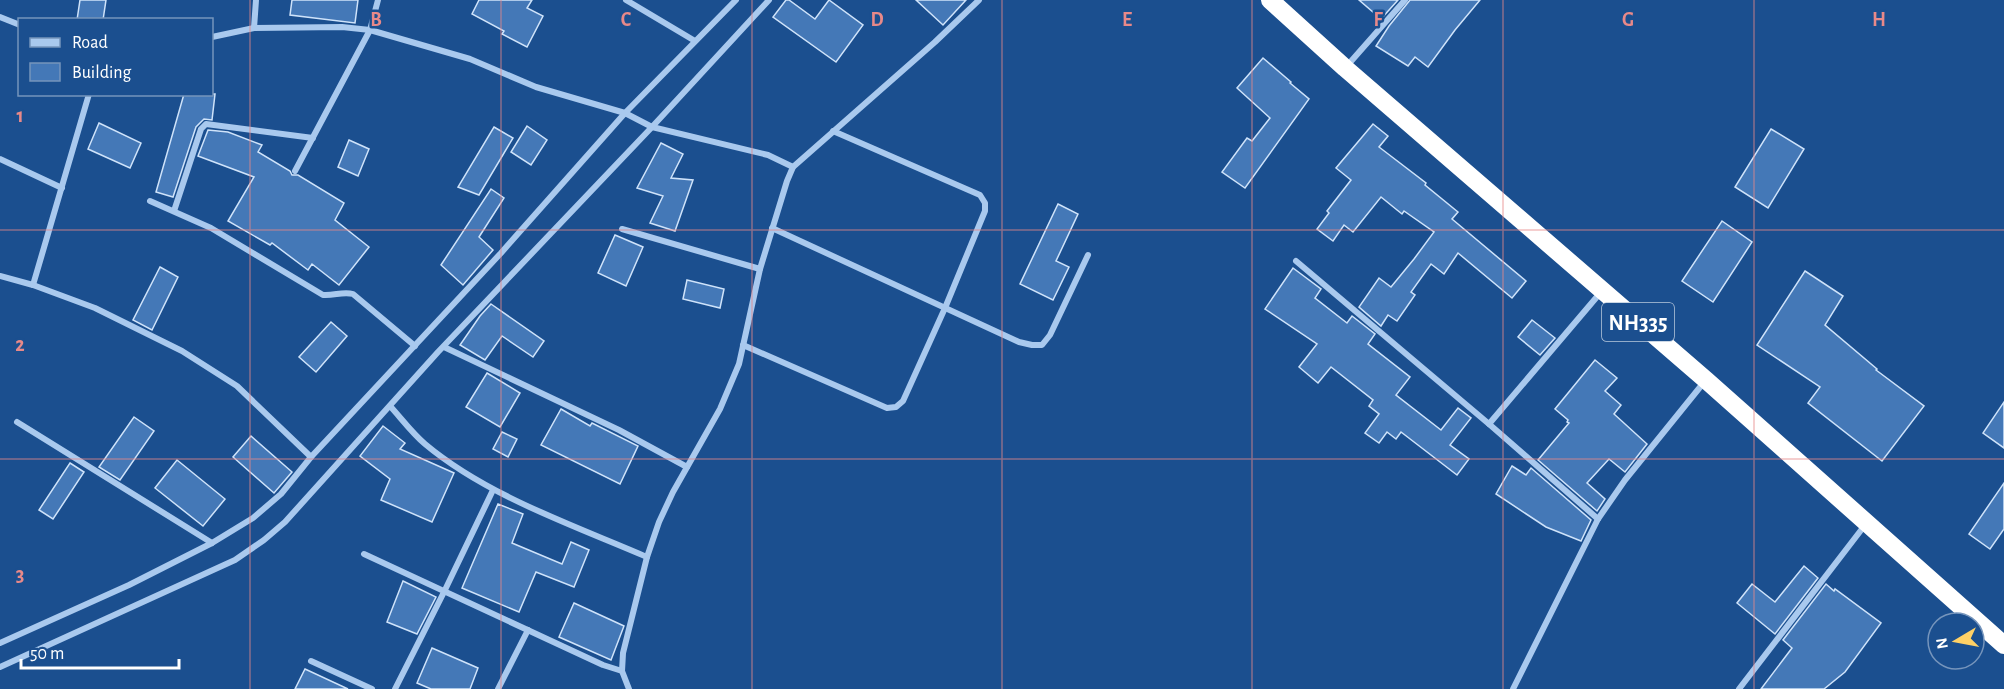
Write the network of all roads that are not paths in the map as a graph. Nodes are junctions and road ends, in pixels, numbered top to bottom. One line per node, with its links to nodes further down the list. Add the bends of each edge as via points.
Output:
1 (256, 0): 11 (street)
2 (378, 0): 12 (street)
3 (626, 0): 14 (street)
4 (736, 0): 14 (street)
5 (769, 0): 18 (street)
6 (979, 0): 19 (street)
7 (1270, 0): 15 (highway, NH335)
8 (1405, 0): 15 (street)
9 (0, 17): 10 (street)
10 (18, 24)
11 (254, 28): 12 (street); 13 (street)
12 (370, 30): 17 (street, via 470,59 536,87); 20 (street)
13 (213, 36)
14 (695, 41): 17 (street)
15 (1345, 68): 34 (highway, NH335)
16 (88, 96): 24 (street)
17 (625, 113): 18 (street); 37 (street)
18 (652, 127): 22 (street, via 768,155); 38 (street)
19 (833, 131): 22 (street); 35 (street, via 980,195 985,202 985,211)
20 (313, 138): 23 (street); 26 (street, via 206,124)
21 (0, 159): 24 (street)
22 (793, 167): 27 (street)
23 (295, 171)
24 (62, 188): 33 (street)
25 (150, 201): 26 (street)
26 (174, 211): 37 (street, via 323,295 353,294)
27 (772, 228): 31 (street); 35 (street)
28 (622, 229): 31 (street)
29 (1089, 255): 35 (street, via 1042,345 1019,342)
30 (1296, 261): 42 (street)
31 (760, 268): 36 (street)
32 (0, 276): 33 (street)
33 (33, 285): 43 (street, via 95,308 182,351 237,386)
34 (1602, 291): 39 (highway, NH335); 42 (street)
35 (945, 308): 36 (street, via 903,401 896,407 887,408)
36 (743, 345): 44 (street, via 720,410)
37 (415, 346): 43 (street)
38 (444, 347): 40 (street); 44 (street, via 619,430)
39 (1706, 380): 46 (street); 47 (highway, NH335)
40 (390, 406): 45 (street, via 423,442); 56 (street, via 285,522 235,560)
41 (17, 422): 48 (street)
42 (1489, 424): 46 (street)
43 (311, 457): 48 (street, via 281,494 253,518)
44 (687, 467): 50 (street)
45 (493, 490): 50 (street); 51 (street)
46 (1598, 519): 62 (street)
47 (1868, 522): 54 (highway, NH335); 63 (street)
48 (212, 543): 53 (street)
49 (364, 555): 51 (street)
50 (647, 557): 57 (street)
51 (444, 592): 52 (street); 59 (street)
52 (528, 630): 57 (street); 60 (street)
53 (0, 643)
54 (2004, 645)
55 (311, 661): 58 (street)
56 (0, 667)
57 (622, 671): 61 (street)
58 (372, 689)
59 (395, 689)
60 (498, 689)
61 (629, 689)
62 (1513, 689)
63 (1739, 689)

